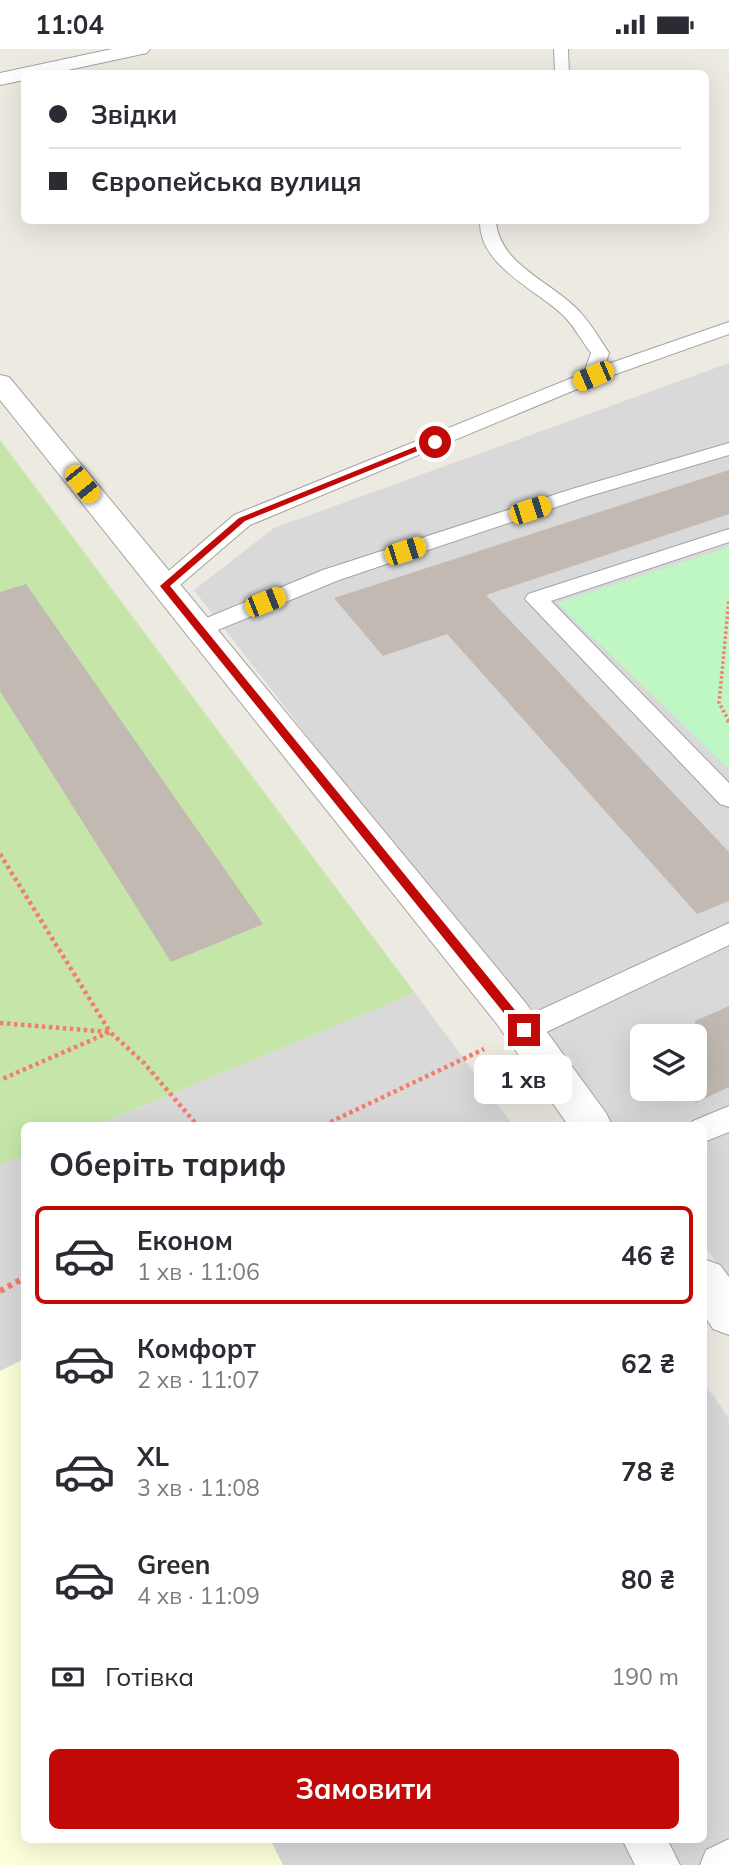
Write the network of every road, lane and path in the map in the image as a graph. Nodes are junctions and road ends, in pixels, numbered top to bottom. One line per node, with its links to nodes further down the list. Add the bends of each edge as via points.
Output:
1 (140, 49): 3 (street)
2 (561, 49): 4 (lane)
3 (42, 70)
4 (562, 70)
5 (21, 74): 6 (street)
6 (0, 79)
7 (487, 224): 9 (lane, via 490,244 571,313 600,353)
8 (729, 328): 9 (lane)
9 (593, 376): 13 (lane, via 242,520)
10 (0, 383): 13 (street)
11 (729, 449): 15 (lane, via 331,575)
12 (729, 535): 17 (lane, via 536,599)
13 (165, 586): 15 (street)
14 (729, 599): 16 (path, via 719,703)
15 (200, 629): 21 (street)
16 (729, 722)
17 (729, 798)
18 (0, 854): 22 (path)
19 (729, 933): 21 (lane)
20 (0, 1023): 22 (path)
21 (524, 1030): 26 (path); 27 (street)
22 (110, 1032): 23 (path); 25 (path, via 144,1063)
23 (0, 1080)
24 (729, 1118): 28 (lane)
25 (194, 1122)
26 (330, 1122)
27 (589, 1122)
28 (707, 1129)
29 (21, 1280): 31 (path)
30 (707, 1283): 32 (street)
31 (0, 1291)
32 (729, 1314)
33 (645, 1843): 35 (lane)
34 (729, 1860): 36 (lane)
35 (659, 1865)
36 (721, 1865)

